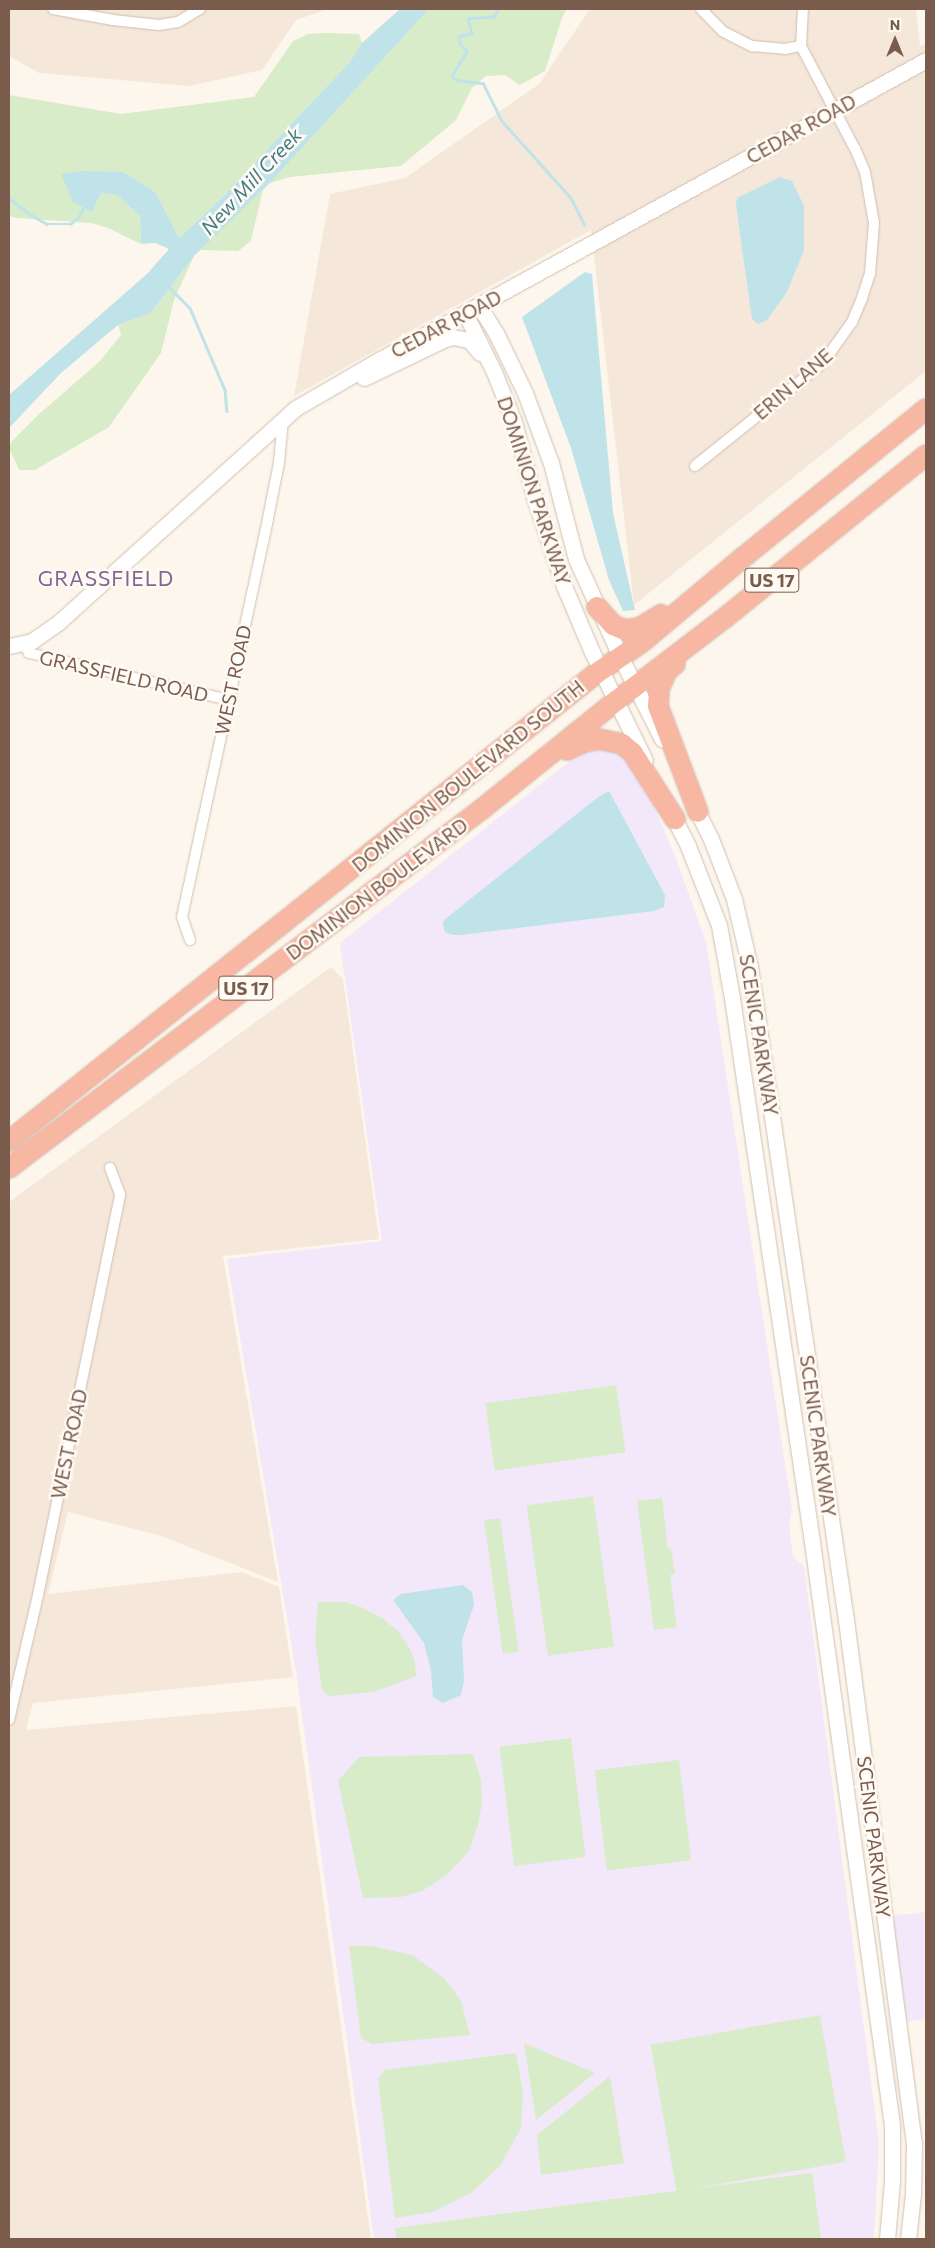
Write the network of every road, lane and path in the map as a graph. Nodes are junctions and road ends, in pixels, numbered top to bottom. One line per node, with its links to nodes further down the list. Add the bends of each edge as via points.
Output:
1 (53, 9): 2 (street, via 159,25 178,22)
2 (200, 9)
3 (702, 9): 5 (street, via 722,31 752,46 785,49)
4 (803, 9): 5 (street)
5 (801, 46): 7 (street, ERIN LANE)
6 (926, 60): 7 (street, CEDAR ROAD)
7 (835, 111): 8 (street, CEDAR ROAD); 15 (street, ERIN LANE, via 865,172 871,197 874,248 862,298 838,344 822,364)
8 (479, 306): 9 (street, CEDAR ROAD); 17 (street, DOMINION PARKWAY, via 496,332 526,393 551,464 576,559)
9 (465, 313): 10 (street, DOMINION PARKWAY); 11 (street, CEDAR ROAD)
10 (490, 365): 11 (street, via 470,340 453,337); 21 (street, DOMINION PARKWAY, via 514,422 564,586)
11 (304, 402): 13 (street, CEDAR ROAD)
12 (926, 409): 16 (highway, DOMINION BOULEVARD SOUTH / US 17)
13 (283, 419): 19 (street, CEDAR ROAD, via 92,594 43,635); 23 (street, WEST ROAD, via 279,463)
14 (926, 455): 18 (highway, DOMINION BOULEVARD SOUTH / US 17)
15 (695, 466)
16 (716, 581): 17 (highway, via 639,628 625,630 613,625); 20 (highway, DOMINION BOULEVARD SOUTH / US 17)
17 (597, 607): 20 (street, DOMINION PARKWAY)
18 (709, 631): 22 (highway, DOMINION BOULEVARD SOUTH / US 17); 27 (highway, via 667,671 659,689 658,706 663,724)
19 (16, 645): 23 (street, GRASSFIELD ROAD, via 29,654)
20 (621, 658): 21 (highway, DOMINION BOULEVARD SOUTH / US 17); 22 (street, SCENIC PARKWAY)
21 (602, 669): 24 (street, SCENIC PARKWAY); 29 (highway, DOMINION BOULEVARD SOUTH / US 17)
22 (636, 687): 24 (highway, DOMINION BOULEVARD SOUTH / US 17); 27 (street, SCENIC PARKWAY)
23 (229, 700): 31 (street, WEST ROAD, via 182,917)
24 (616, 701): 25 (highway, DOMINION BOULEVARD SOUTH / US 17); 28 (street, SCENIC PARKWAY)
25 (507, 789): 26 (highway, DOMINION BOULEVARD SOUTH / US 17); 28 (highway, via 535,777 568,749 584,742 612,740 632,752)
26 (482, 809): 30 (highway, DOMINION BOULEVARD / US 17)
27 (698, 812): 36 (street, SCENIC PARKWAY, via 734,900 748,956)
28 (675, 819): 37 (street, SCENIC PARKWAY, via 720,925 730,986 812,1542 892,2125)
29 (303, 907): 30 (highway); 32 (highway, DOMINION BOULEVARD SOUTH / US 17)
30 (321, 931): 33 (highway, DOMINION BOULEVARD / US 17)
31 (190, 940)
32 (9, 1141)
33 (9, 1168)
34 (110, 1168): 35 (street, WEST ROAD, via 120,1194 45,1560)
35 (9, 1714)
36 (920, 2143): 37 (street); 39 (street, SCENIC PARKWAY)
37 (892, 2146): 38 (street, SCENIC PARKWAY)
38 (887, 2239)
39 (908, 2239)

